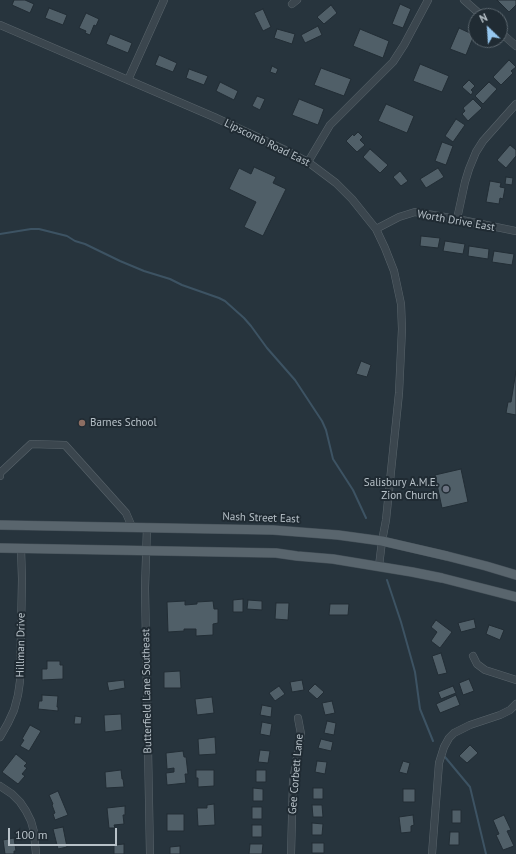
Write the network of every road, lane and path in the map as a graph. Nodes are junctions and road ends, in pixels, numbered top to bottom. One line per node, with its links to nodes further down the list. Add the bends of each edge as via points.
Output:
1 (164, 0): 8 (street)
2 (428, 0): 10 (street, via 393,62 330,125)
3 (464, 0): 4 (street)
4 (473, 8)
5 (0, 25): 8 (street, Lipscomb Road East)
6 (508, 39): 7 (street)
7 (516, 46)
8 (128, 80): 10 (street, Lipscomb Road East)
9 (516, 104): 11 (street, via 476,152 464,182)
10 (308, 162): 12 (street, Lipscomb Road East, via 336,183)
11 (458, 219): 12 (street, Worth Drive East, via 415,212); 13 (street, Worth Drive East)
12 (376, 229): 18 (street, Lipscomb Road East, via 394,271 401,304 402,329 399,394)
13 (516, 231)
14 (0, 476): 16 (street, via 0,473 31,444 65,445 126,513)
15 (0, 525): 16 (main road, Nash Street East)
16 (132, 527): 17 (main road, Nash Street East)
17 (147, 527): 18 (main road, Nash Street East, via 279,530); 21 (street, Butterfield Lane Southeast)
18 (382, 542): 22 (street, Lipscomb Road East); 23 (main road, Nash Street East)
19 (0, 548): 20 (main road)
20 (21, 549): 21 (main road); 29 (street, Hillman Drive, via 20,681 14,710)
21 (146, 550): 22 (main road, via 276,553); 32 (street, Butterfield Lane Southeast)
22 (379, 566): 24 (main road, via 442,578)
23 (516, 575)
24 (516, 598)
25 (474, 656): 26 (street, via 477,664 485,670)
26 (516, 680)
27 (516, 704): 34 (street, via 500,715 454,733 444,747 439,763)
28 (298, 718): 33 (street, Gee Corbett Lane, via 301,734 293,781)
29 (0, 737)
30 (0, 786): 31 (street, via 12,794 26,811 34,832)
31 (36, 854)
32 (150, 854)
33 (291, 854)
34 (432, 854)

